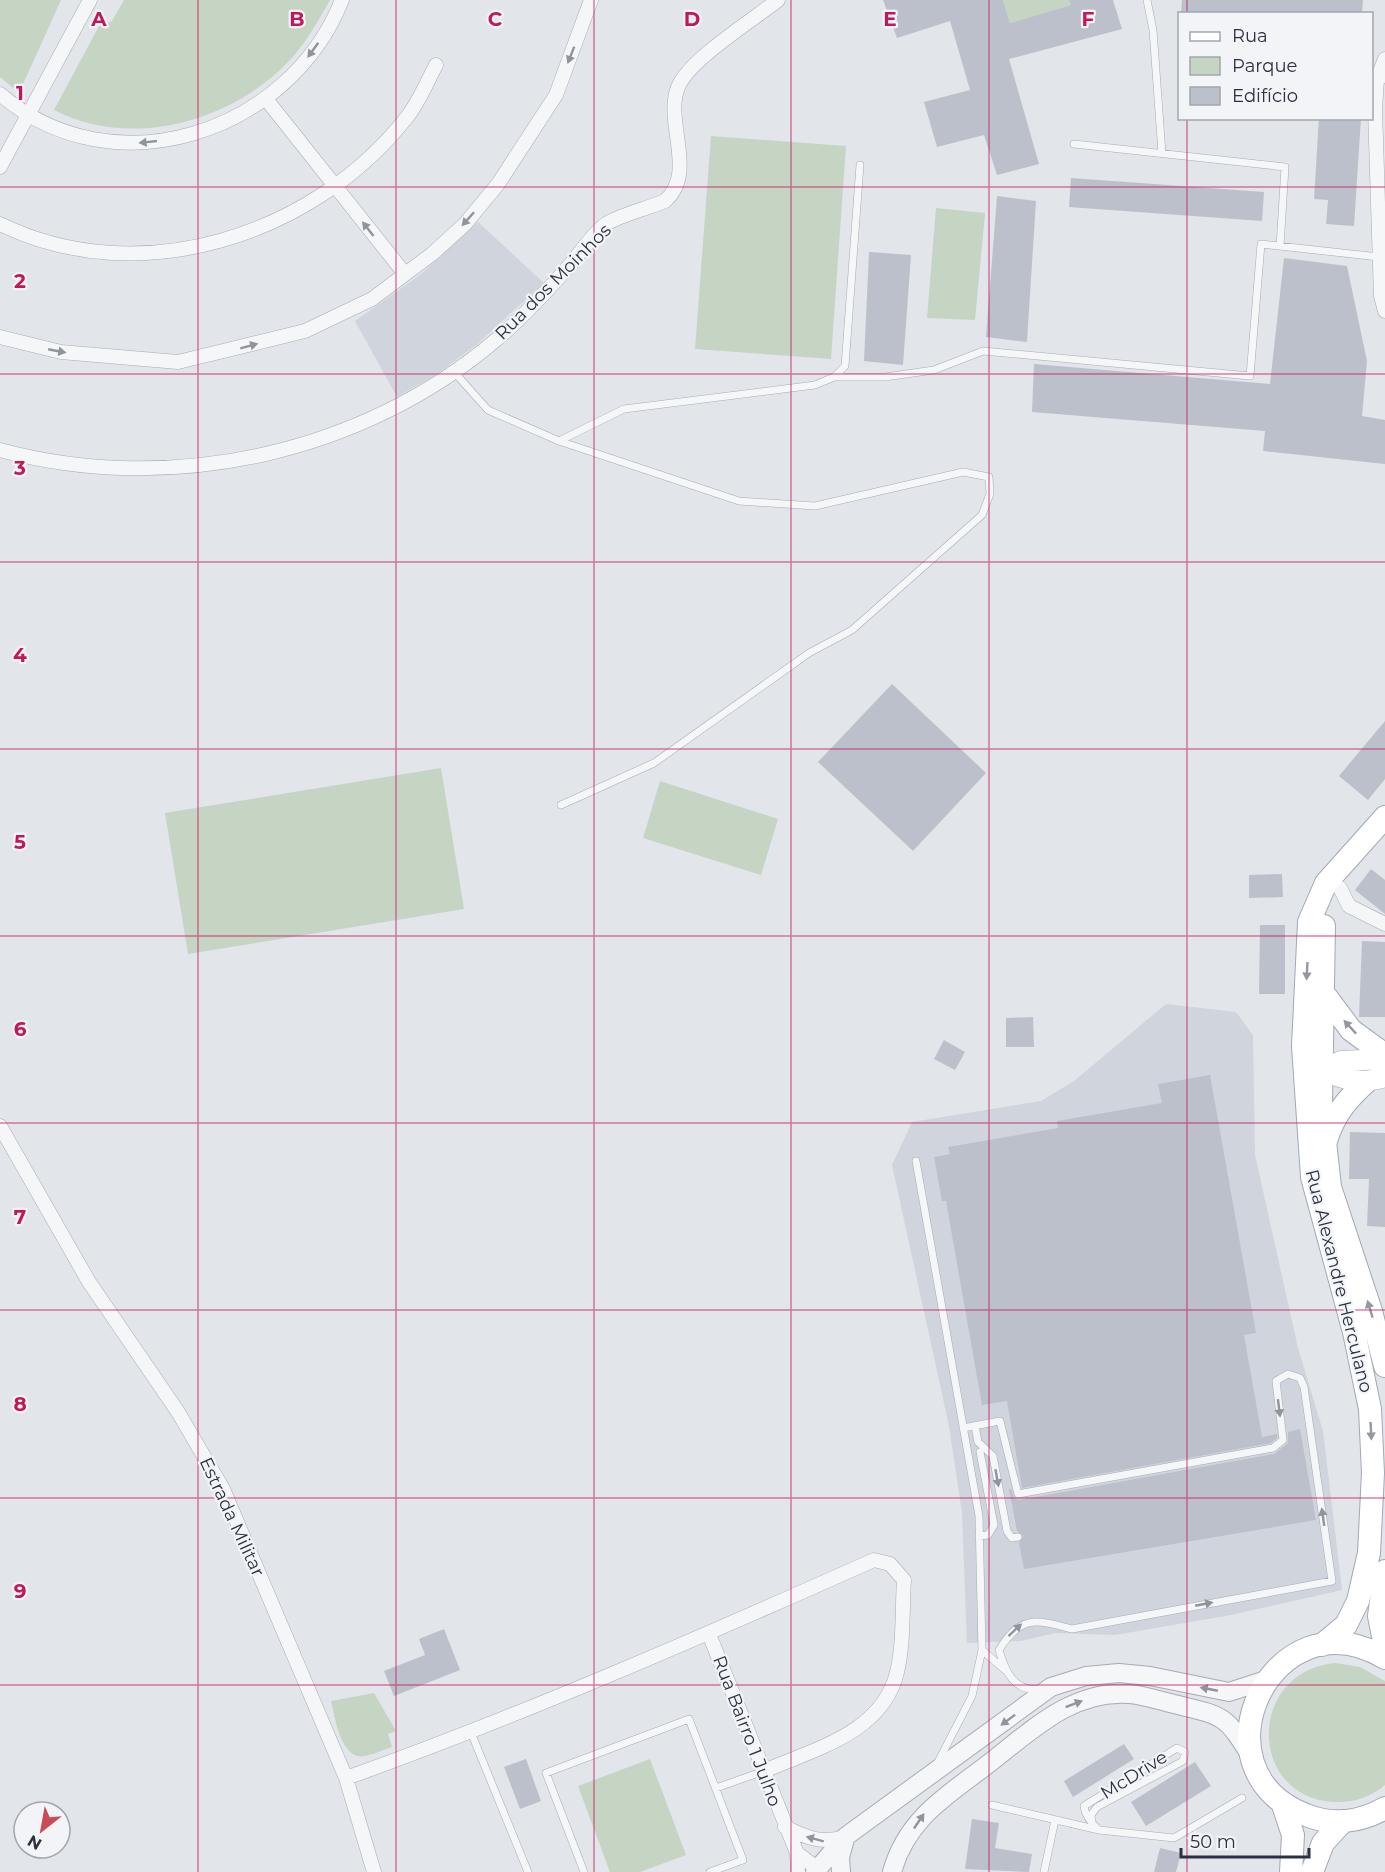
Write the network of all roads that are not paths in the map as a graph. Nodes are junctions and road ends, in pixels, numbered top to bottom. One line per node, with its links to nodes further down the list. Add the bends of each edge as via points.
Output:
1 (90, 0): 11 (street)
2 (342, 0): 10 (street, one-way to 10, via 326,32 298,70)
3 (591, 0): 20 (street, one-way to 20, via 556,95 498,184 465,224)
4 (778, 0): 23 (street, Rua dos Moinhos, via 711,52 681,81 675,109 680,156 671,196 607,224 515,324)
5 (1147, 0): 13 (lane, via 1153,30)
6 (1385, 59): 8 (street)
7 (436, 65): 16 (street, via 408,116 376,151)
8 (1381, 77): 19 (street)
9 (0, 94): 11 (street)
10 (266, 99): 11 (street, one-way to 11, via 235,118 189,135 137,143 89,140); 16 (street)
11 (27, 117): 15 (street)
12 (1074, 144): 13 (lane)
13 (1162, 153): 18 (lane, via 1286,167)
14 (860, 165): 24 (lane, via 845,366)
15 (0, 167)
16 (334, 186): 17 (street, via 269,223 214,244 146,254 93,253 51,245); 20 (street, one-way to 16)
17 (0, 224)
18 (1280, 246): 19 (lane); 24 (lane, via 1261,244 1250,376 983,351 934,370 885,377)
19 (1379, 257): 21 (street)
20 (405, 274): 22 (street, one-way to 20, via 61,352 178,362 305,332 372,299)
21 (1385, 310)
22 (0, 337)
23 (455, 373): 25 (lane, via 488,410); 26 (street, Rua dos Moinhos, via 420,395 324,439 245,459 175,468 99,469)
24 (834, 378): 25 (lane, via 815,385 624,409)
25 (559, 441): 27 (lane, via 739,501 815,506 963,472 988,477 990,494 982,515 967,530 852,630 809,653 654,763)
26 (0, 450)
27 (561, 805)
28 (1385, 817): 29 (main road, Rua Alexandre Herculano)
29 (1359, 844): 30 (main road, Rua Alexandre Herculano); 34 (main road, Rua Alexandre Herculano, one-way to 34, via 1326,883 1309,922 1303,1046)
30 (1340, 888): 31 (street, via 1349,906); 32 (main road, Rua Alexandre Herculano, via 1323,928)
31 (1385, 924)
32 (1322, 991): 33 (main road, one-way to 32, via 1351,1030); 34 (main road, Rua Alexandre Herculano)
33 (1385, 1057): 34 (main road, via 1341,1061)
34 (1314, 1070): 35 (main road, via 1341,1079); 37 (main road, Rua Alexandre Herculano); 47 (main road, Rua Alexandre Herculano, one-way to 47, via 1311,1177 1354,1332 1370,1409 1373,1473 1369,1553 1358,1601 1346,1625)
35 (1376, 1080): 37 (main road, via 1347,1098 1332,1122)
36 (0, 1126): 57 (street, Estrada Militar, via 89,1282 178,1412 223,1489)
37 (1325, 1145): 39 (main road, Rua Alexandre Herculano, one-way to 37, via 1330,1187)
38 (916, 1161): 41 (lane)
39 (1385, 1366)
40 (975, 1426): 41 (lane); 44 (lane, one-way to 44, via 978,1442 993,1456 1006,1531 1012,1538); 51 (lane, one-way to 40, via 999,1650 1022,1623 1034,1621 1072,1629 1332,1581 1300,1378 1288,1374 1276,1381 1283,1440 1273,1448 1018,1494 1000,1421)
41 (963, 1428): 43 (lane)
42 (980, 1452): 43 (lane, via 994,1525 991,1533)
43 (979, 1536): 49 (lane)
44 (1018, 1537)
45 (1385, 1571): 48 (main road, via 1379,1616)
46 (709, 1634): 54 (street); 56 (street, Rua Bairro 1 Julho); 56 (street, via 874,1560 890,1564 904,1580 900,1655 892,1689 874,1714 856,1730)
47 (1322, 1645): 50 (main road, via 1355,1646); 52 (main road, via 1291,1657)
48 (1385, 1646)
49 (982, 1650): 51 (lane); 58 (lane, via 972,1696)
50 (1385, 1658)
51 (1005, 1670): 53 (lane, via 1016,1683 1032,1690)
52 (1266, 1680): 53 (street, one-way to 53, via 1229,1692 1119,1673 1086,1676); 55 (main road, via 1251,1714)
53 (1051, 1688): 58 (street, one-way to 58)
54 (470, 1730): 57 (street); 73 (lane)
55 (1253, 1759): 61 (main road, via 1264,1782); 78 (street, one-way to 55, via 898,1852 925,1812 1065,1707 1096,1695 1130,1694 1223,1718)
56 (764, 1771): 59 (lane); 67 (street, Rua Bairro 1 Julho)
57 (346, 1778): 71 (street, Estrada Militar)
58 (928, 1780): 69 (street)
59 (716, 1788): 74 (lane, via 689,1719 546,1773); 75 (lane, via 743,1860)
60 (1242, 1798): 68 (lane, via 1174,1838)
61 (1282, 1802): 65 (main road, via 1308,1816); 80 (main road, via 1293,1835)
62 (992, 1805): 64 (lane)
63 (1385, 1808): 65 (main road, via 1363,1818)
64 (1055, 1820): 68 (lane); 79 (lane)
65 (1343, 1821): 81 (main road, via 1323,1843)
66 (1092, 1822): 66 (lane, McDrive, via 1084,1806 1177,1748 1185,1752 1183,1761 1097,1807 1091,1815); 68 (lane, McDrive)
67 (785, 1827): 69 (street, one-way to 67, via 828,1842 813,1840); 70 (street, Rua Bairro 1 Julho)
68 (1099, 1830)
69 (846, 1837): 72 (street); 77 (street, via 840,1857)
70 (796, 1852): 72 (street); 76 (street)
71 (373, 1871)
72 (818, 1871)
73 (528, 1872)
74 (584, 1872)
75 (710, 1872)
76 (798, 1872)
77 (841, 1872)
78 (892, 1872)
79 (1044, 1872)
80 (1291, 1872)
81 (1312, 1872)

